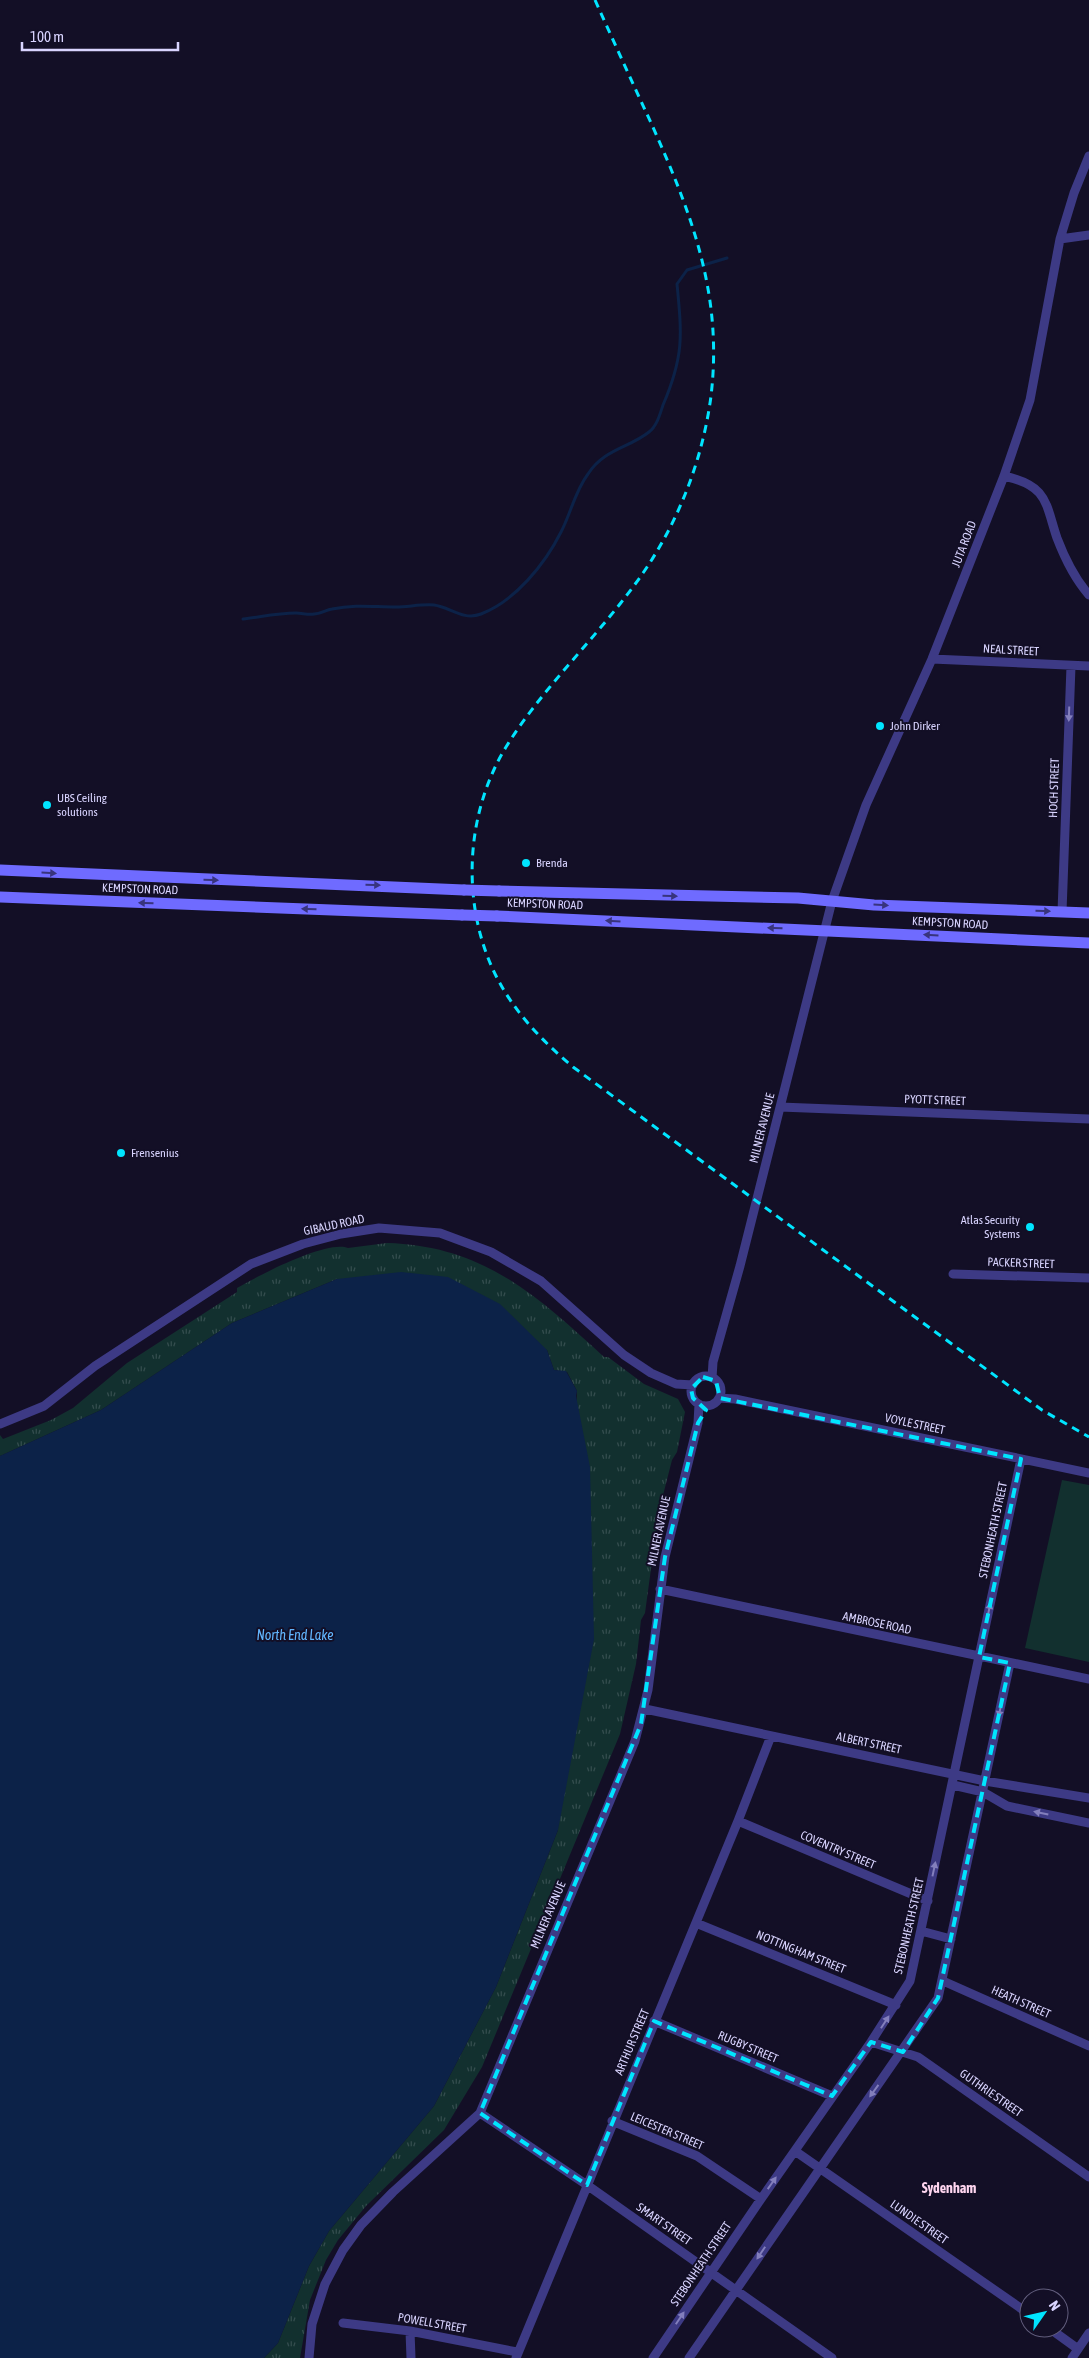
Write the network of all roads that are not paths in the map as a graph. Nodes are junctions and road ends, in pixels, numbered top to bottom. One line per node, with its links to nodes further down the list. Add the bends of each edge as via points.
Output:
1 (1089, 156): 3 (street, JUTA ROAD)
2 (1089, 235): 3 (street)
3 (1060, 239): 4 (street, JUTA ROAD, via 1030,400)
4 (1004, 476): 5 (street, via 1032,486 1041,496 1049,508 1067,561); 6 (street, JUTA ROAD)
5 (1089, 595)
6 (932, 659): 7 (street, NEAL STREET); 11 (street, JUTA ROAD, via 866,805)
7 (1071, 666): 8 (street, NEAL STREET); 12 (street, HOCH STREET, one-way to 12)
8 (1089, 666)
9 (0, 870): 11 (main road, KEMPSTON ROAD, one-way to 11, bridge, via 464,890)
10 (0, 897): 14 (main road, KEMPSTON ROAD, one-way to 10, bridge)
11 (832, 901): 12 (main road, KEMPSTON ROAD, one-way to 12); 14 (street, JUTA ROAD)
12 (1062, 912): 13 (main road, KEMPSTON ROAD)
13 (1089, 913)
14 (824, 930): 15 (main road, KEMPSTON ROAD, one-way to 14); 16 (street, MILNER AVENUE)
15 (1089, 943)
16 (780, 1106): 17 (street, PYOTT STREET); 20 (street, MILNER AVENUE)
17 (1089, 1119)
18 (953, 1274): 19 (street, PACKER STREET)
19 (1089, 1278)
20 (708, 1378): 21 (street); 22 (street)
21 (692, 1389): 23 (street, GIBAUD ROAD); 24 (street, GIBAUD ROAD, via 651,1373 624,1355 552,1289 507,1260 440,1233 379,1228 310,1242 251,1264 95,1366 44,1406)
22 (719, 1394): 23 (street); 25 (street, VOYLE STREET)
23 (703, 1405): 27 (street, MILNER AVENUE, via 668,1539)
24 (0, 1424)
25 (1021, 1459): 26 (street, VOYLE STREET); 28 (street, STEBONHEATH STREET, one-way to 25)
26 (1089, 1473)
27 (660, 1589): 28 (street, AMBROSE ROAD); 31 (street, MILNER AVENUE)
28 (979, 1657): 29 (street, AMBROSE ROAD); 33 (street, STEBONHEATH STREET)
29 (1010, 1663): 30 (street, AMBROSE ROAD); 34 (street, one-way to 34)
30 (1089, 1679)
31 (644, 1709): 32 (street, ALBERT STREET); 51 (street, MILNER AVENUE, via 635,1740)
32 (771, 1736): 33 (street, ALBERT STREET); 38 (street, ARTHUR STREET)
33 (955, 1774): 34 (street, ALBERT STREET); 35 (street, STEBONHEATH STREET)
34 (985, 1781): 36 (street); 37 (street, ALBERT STREET)
35 (953, 1785): 36 (street); 40 (street, STEBONHEATH STREET, one-way to 35)
36 (983, 1792): 39 (street, one-way to 36, via 1007,1806); 43 (street)
37 (1089, 1798)
38 (738, 1821): 40 (street, COVENTRY STREET); 41 (street, ARTHUR STREET)
39 (1089, 1823)
40 (928, 1901): 42 (street, STEBONHEATH STREET)
41 (696, 1923): 45 (street, NOTTINGHAM STREET); 46 (street, ARTHUR STREET)
42 (921, 1931): 43 (street); 45 (street, STEBONHEATH STREET, via 910,1981)
43 (951, 1939): 44 (street)
44 (943, 1981): 48 (street, HEATH STREET); 49 (street, via 938,1998)
45 (896, 2005): 47 (street, STEBONHEATH STREET, one-way to 45)
46 (654, 2021): 50 (street, RUGBY STREET); 52 (street, ARTHUR STREET)
47 (871, 2042): 49 (street, GUTHRIE STREET); 50 (street, STEBONHEATH STREET)
48 (1089, 2045)
49 (902, 2052): 54 (street, one-way to 54); 55 (street, GUTHRIE STREET, via 918,2057)
50 (832, 2096): 53 (street, STEBONHEATH STREET)
51 (480, 2113): 56 (street, SMART STREET); 67 (street, MILNER AVENUE, via 392,2192 343,2250 317,2307)
52 (612, 2121): 56 (street, ARTHUR STREET); 57 (street, LEICESTER STREET, via 697,2156)
53 (795, 2151): 54 (street, LUNDIE STREET); 57 (street, STEBONHEATH STREET, one-way to 53)
54 (820, 2168): 59 (street, one-way to 59); 60 (street, LUNDIE STREET)
55 (1089, 2177)
56 (587, 2185): 58 (street, SMART STREET); 66 (street, ARTHUR STREET)
57 (761, 2199): 58 (street, STEBONHEATH STREET)
58 (711, 2272): 59 (street, SMART STREET); 69 (street, STEBONHEATH STREET, one-way to 58)
59 (735, 2292): 70 (street); 71 (street, SMART STREET)
60 (1019, 2307)
61 (343, 2323): 62 (street, POWELL STREET)
62 (410, 2331): 66 (street, POWELL STREET); 68 (street)
63 (1089, 2333): 65 (street)
64 (1063, 2338): 65 (street)
65 (1078, 2349): 72 (street)
66 (516, 2355)
67 (309, 2358)
68 (411, 2358)
69 (653, 2358)
70 (689, 2358)
71 (832, 2358)
72 (1072, 2358)

